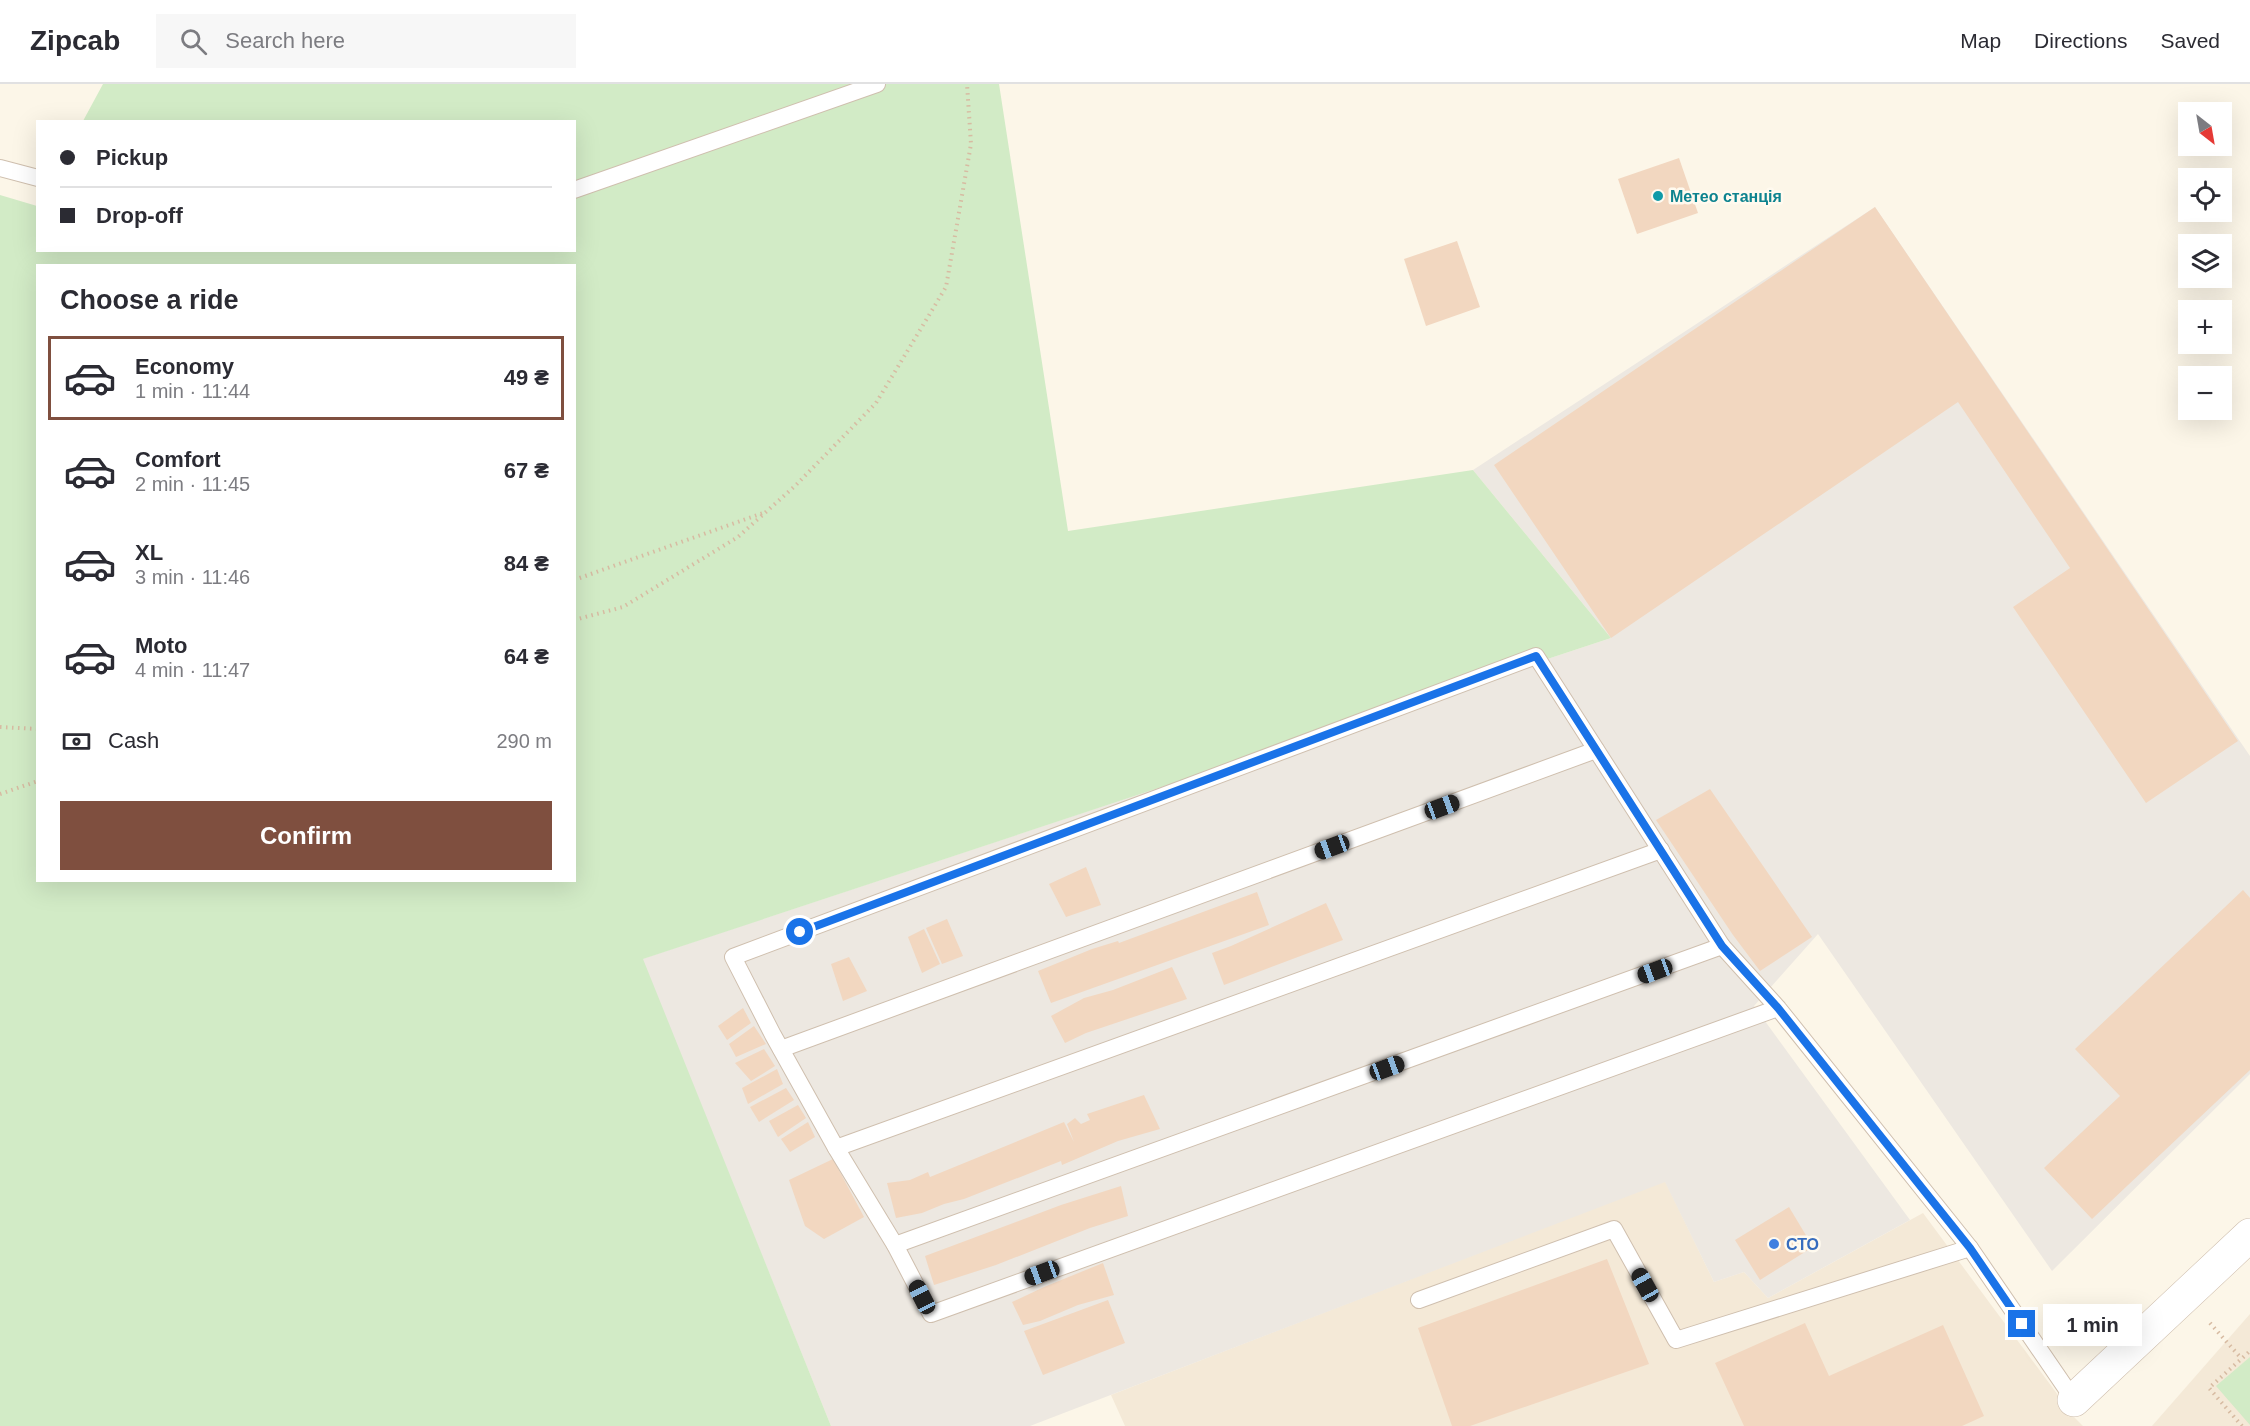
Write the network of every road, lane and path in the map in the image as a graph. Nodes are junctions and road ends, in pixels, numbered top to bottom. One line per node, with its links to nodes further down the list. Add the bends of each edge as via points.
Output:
1 (877, 84): 5 (lane)
2 (967, 84): 6 (path, via 971,144 946,287 876,403)
3 (0, 168): 4 (lane)
4 (36, 177)
5 (576, 189)
6 (767, 511): 7 (path); 8 (path, via 738,537 623,607)
7 (576, 579)
8 (576, 619)
9 (0, 727): 10 (path)
10 (36, 729)
11 (1596, 750): 14 (lane); 17 (lane); 17 (lane, via 1536,656 733,957)
12 (36, 783): 13 (path)
13 (0, 794)
14 (1661, 850): 15 (lane); 18 (lane)
15 (1722, 946): 16 (lane); 20 (lane)
16 (1778, 1008): 20 (lane, via 931,1314); 21 (lane)
17 (781, 1049): 18 (lane)
18 (836, 1148): 20 (lane)
19 (2250, 1235): 22 (street)
20 (896, 1245)
21 (1970, 1248): 23 (lane, via 1676,1340 1614,1229); 26 (lane)
22 (2185, 1295): 25 (path); 26 (street)
23 (1419, 1300)
24 (2250, 1351): 25 (path)
25 (2241, 1358): 27 (path, via 2209,1388)
26 (2074, 1400)
27 (2242, 1426)

